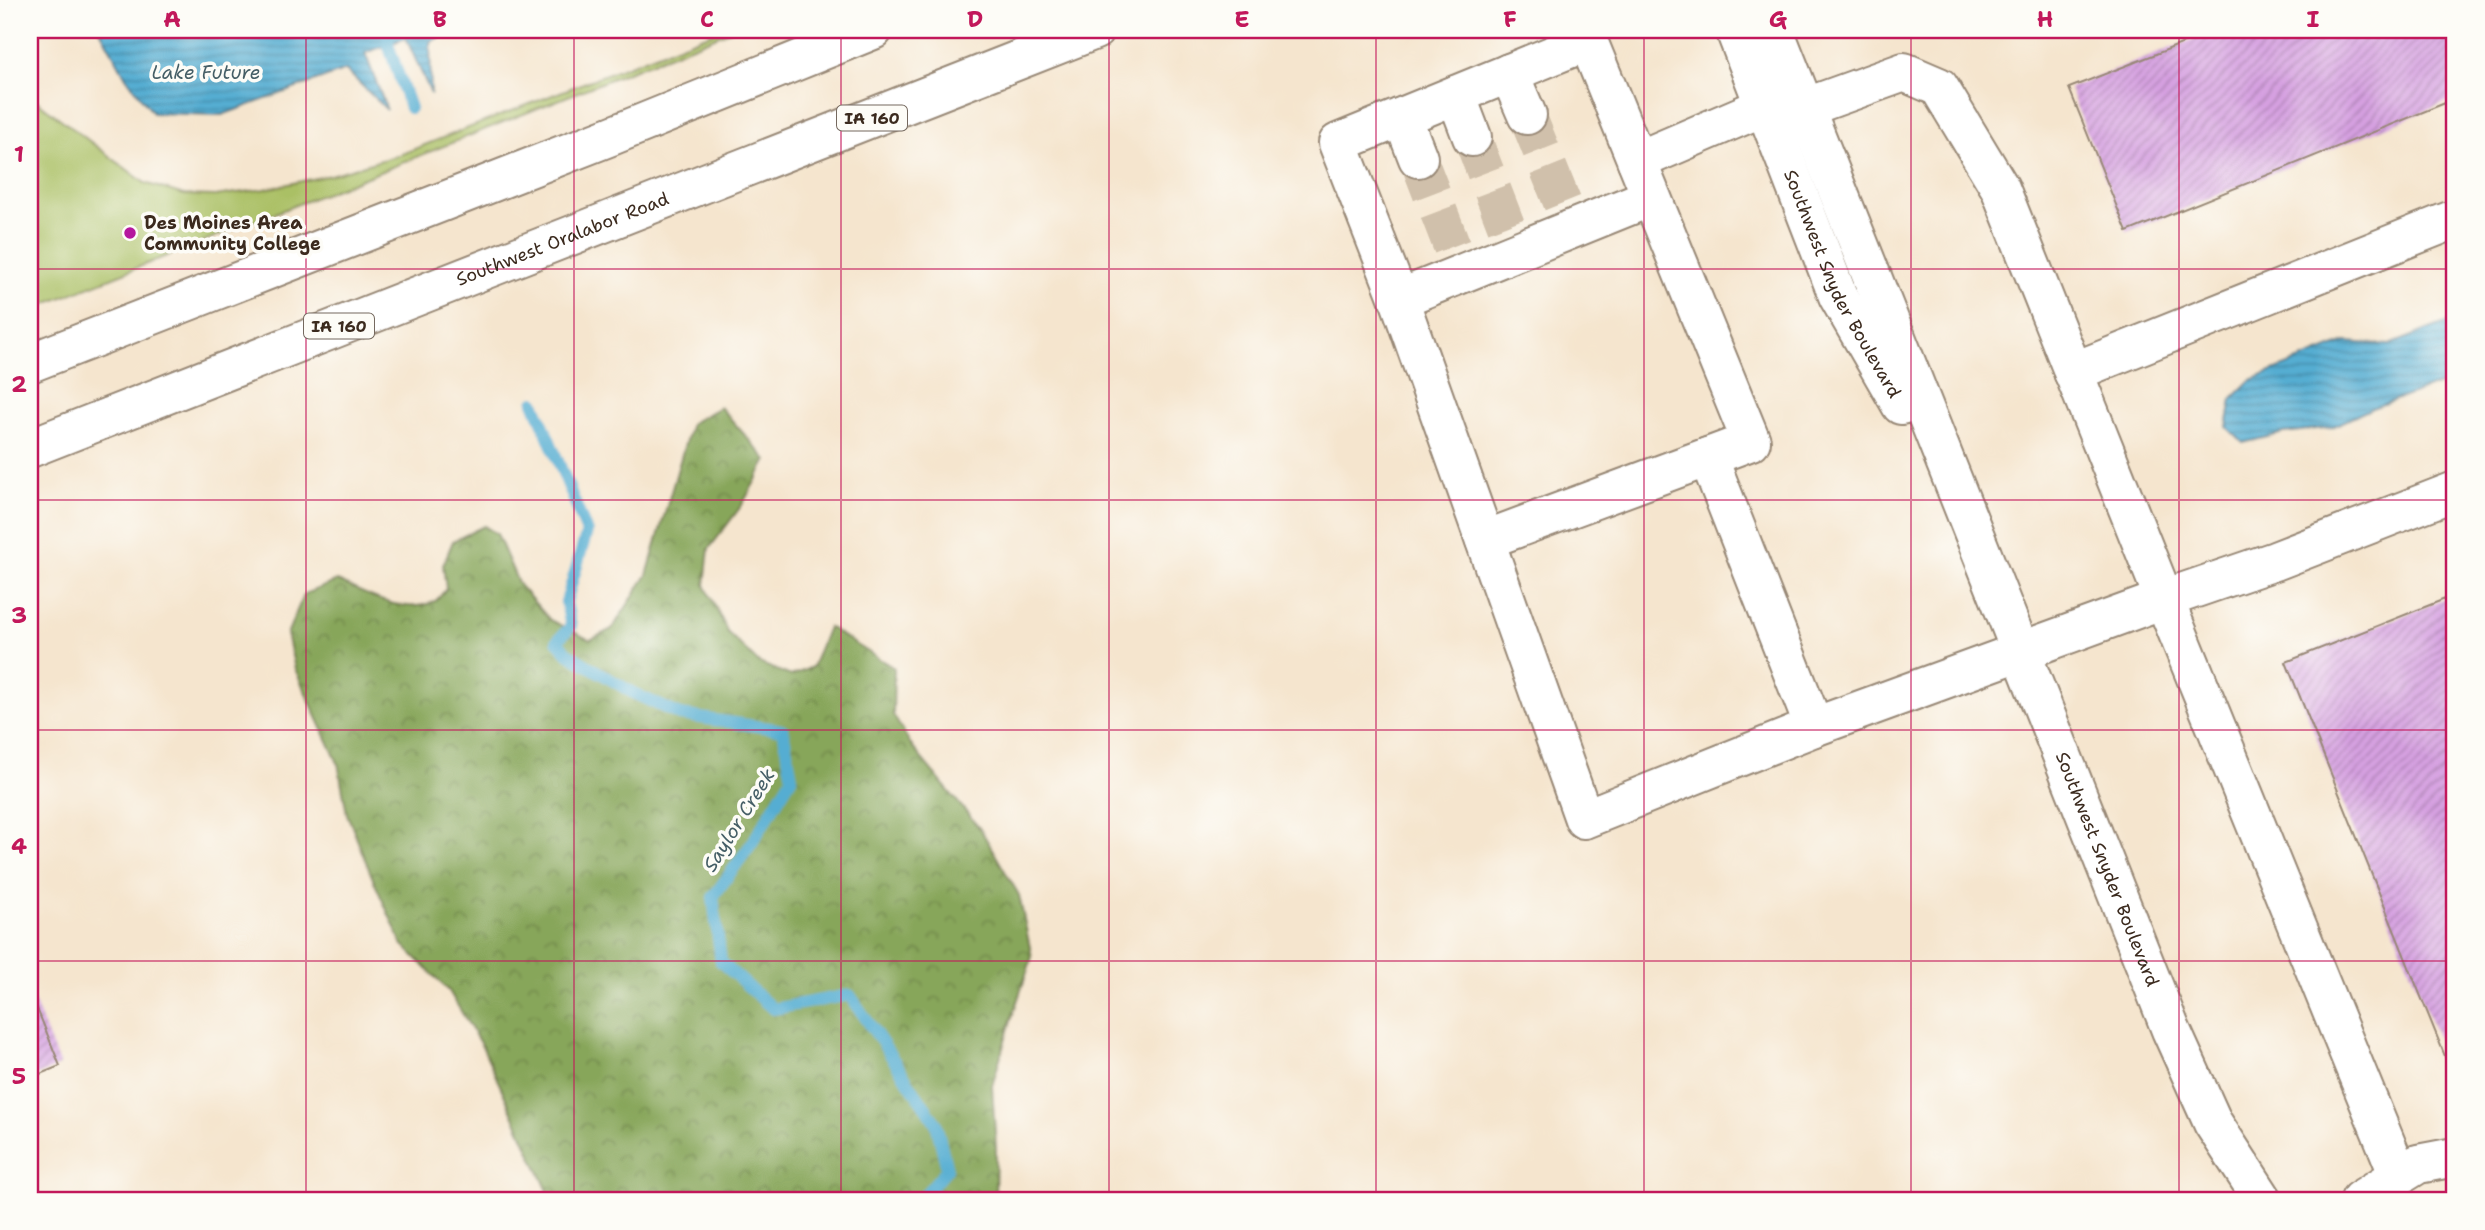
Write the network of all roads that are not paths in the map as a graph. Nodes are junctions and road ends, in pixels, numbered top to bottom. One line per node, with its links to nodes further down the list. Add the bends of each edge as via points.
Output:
1 (873, 30): 17 (main road)
2 (1095, 30): 19 (main road, Southwest Oralabor Road / IA 160)
3 (1735, 30): 7 (main road, Southwest Snyder Boulevard)
4 (1774, 30): 8 (main road, Southwest Snyder Boulevard)
5 (1509, 74): 6 (main road); 9 (main road); 13 (main road, via 1588,41)
6 (1456, 95): 10 (main road); 11 (main road)
7 (1765, 106): 13 (main road); 22 (main road, Southwest Snyder Boulevard, via 1839,296)
8 (1804, 108): 18 (main road, via 1904,72 1940,87 2000,188); 22 (main road, Southwest Snyder Boulevard)
9 (1527, 115)
10 (1402, 117): 12 (main road); 16 (main road, via 1338,143)
11 (1472, 137)
12 (1418, 159)
13 (1637, 162): 14 (main road)
14 (1651, 197): 16 (main road, via 1568,218 1457,262); 20 (main road, via 1751,441)
15 (2455, 219): 18 (main road)
16 (1399, 299): 23 (main road)
17 (30, 363)
18 (2074, 372): 24 (main road)
19 (30, 448)
20 (1708, 457): 23 (main road); 26 (main road)
21 (2455, 491): 24 (main road)
22 (1972, 529): 25 (main road, Southwest Snyder Boulevard)
23 (1485, 540): 26 (main road, via 1584,819)
24 (2164, 599): 25 (main road); 28 (main road)
25 (2021, 652): 26 (main road); 29 (main road, Southwest Snyder Boulevard, via 2171,1030 2213,1123)
26 (1814, 727)
27 (2455, 1157): 28 (main road, via 2418,1164)
28 (2399, 1176): 30 (main road)
29 (2263, 1200)
30 (2360, 1200)

